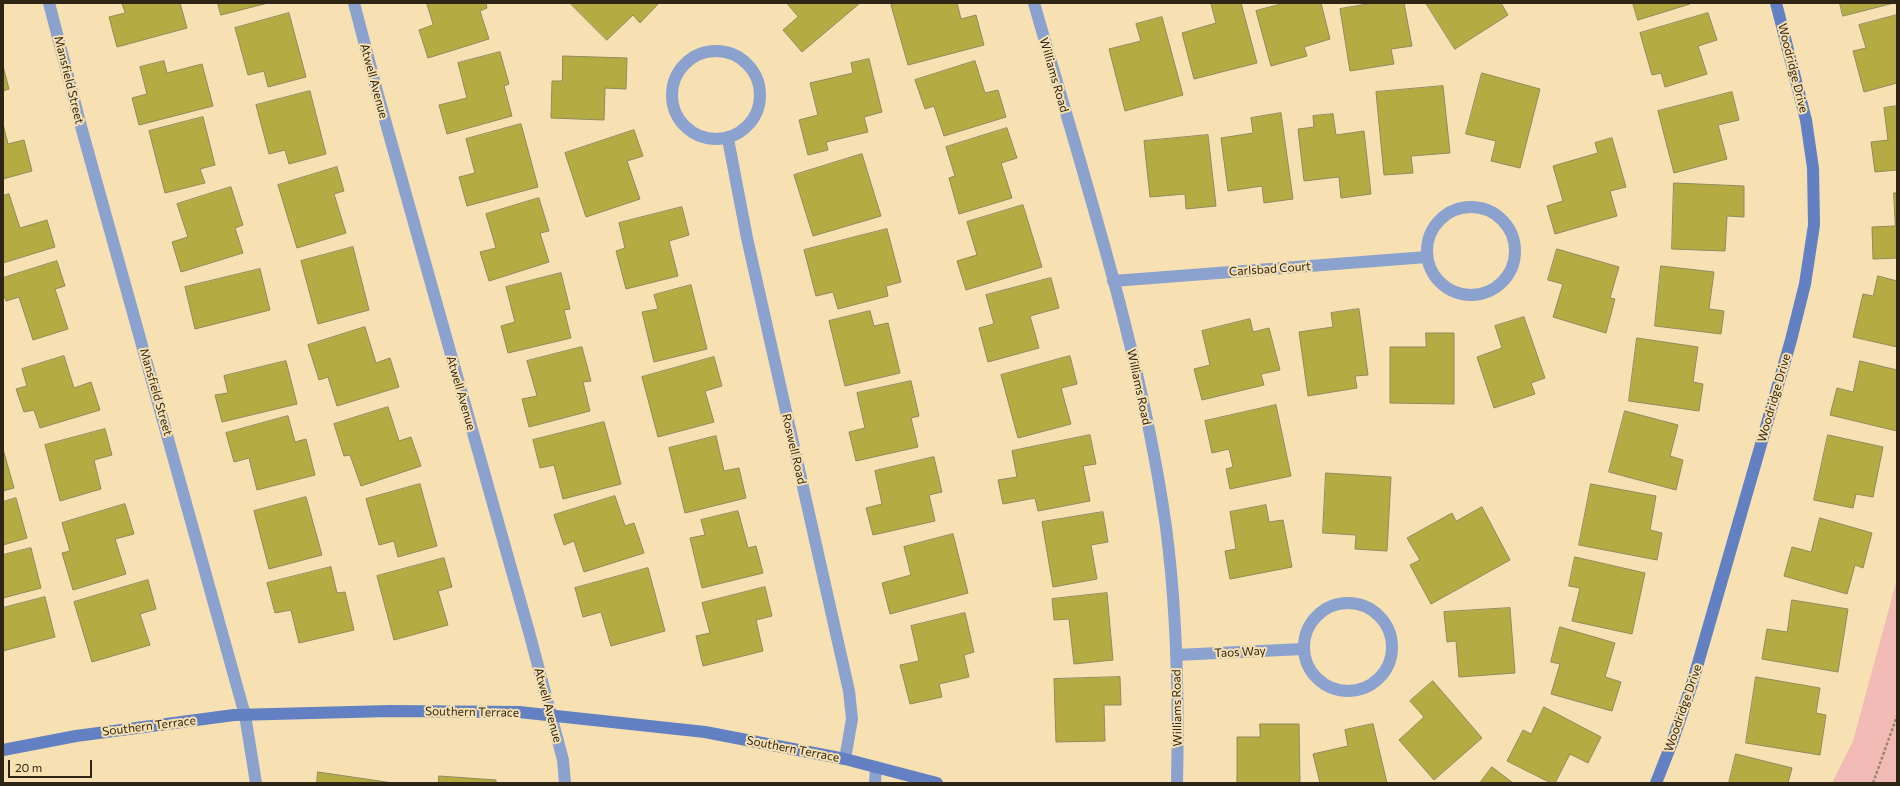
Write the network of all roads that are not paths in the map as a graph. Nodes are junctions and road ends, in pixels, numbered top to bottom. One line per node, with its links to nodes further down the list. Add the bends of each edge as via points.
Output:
1 (49, 3): 10 (street, Mansfield Street)
2 (354, 3): 11 (street, Atwell Avenue)
3 (1035, 3): 7 (street, Williams Road)
4 (1776, 3): 20 (street, Woodridge Drive, via 1806,120 1814,168 1814,225 1805,284 1692,684)
5 (728, 139): 5 (street, via 700,138 688,130 673,108 674,80 681,67 691,58 704,52 719,51 734,55 747,63 756,76 760,91 759,107 753,121 742,132); 13 (street, Roswell Road, via 849,691 852,719)
6 (1427, 257): 6 (street, via 1428,242 1433,228 1444,216 1457,209 1473,206 1488,210 1501,218 1510,230 1515,245 1515,259 1510,273 1502,284 1491,292 1477,296 1463,296 1450,291 1431,271); 7 (street, Carlsbad Court)
7 (1113, 282): 9 (street, Williams Road, via 1147,420 1164,520)
8 (1304, 649): 8 (street, via 1305,635 1311,622 1320,612 1332,605 1346,602 1366,606 1383,619 1390,631 1393,645 1391,660 1384,674 1372,685 1358,690 1343,691 1328,687 1315,677 1307,664); 9 (street, Taos Way)
9 (1176, 655): 19 (street, Williams Road, via 1179,712)
10 (245, 715): 11 (street, Southern Terrace, via 390,711 519,712); 12 (street, Southern Terrace, via 76,736); 15 (street, Mansfield Street)
11 (551, 716): 13 (street, Southern Terrace, via 705,732); 16 (street, Atwell Avenue, via 563,760)
12 (3, 750)
13 (845, 759): 14 (street, Southern Terrace)
14 (876, 767): 17 (street); 18 (street, Southern Terrace)
15 (256, 783)
16 (565, 783)
17 (875, 783)
18 (937, 783)
19 (1177, 783)
20 (1656, 783)

